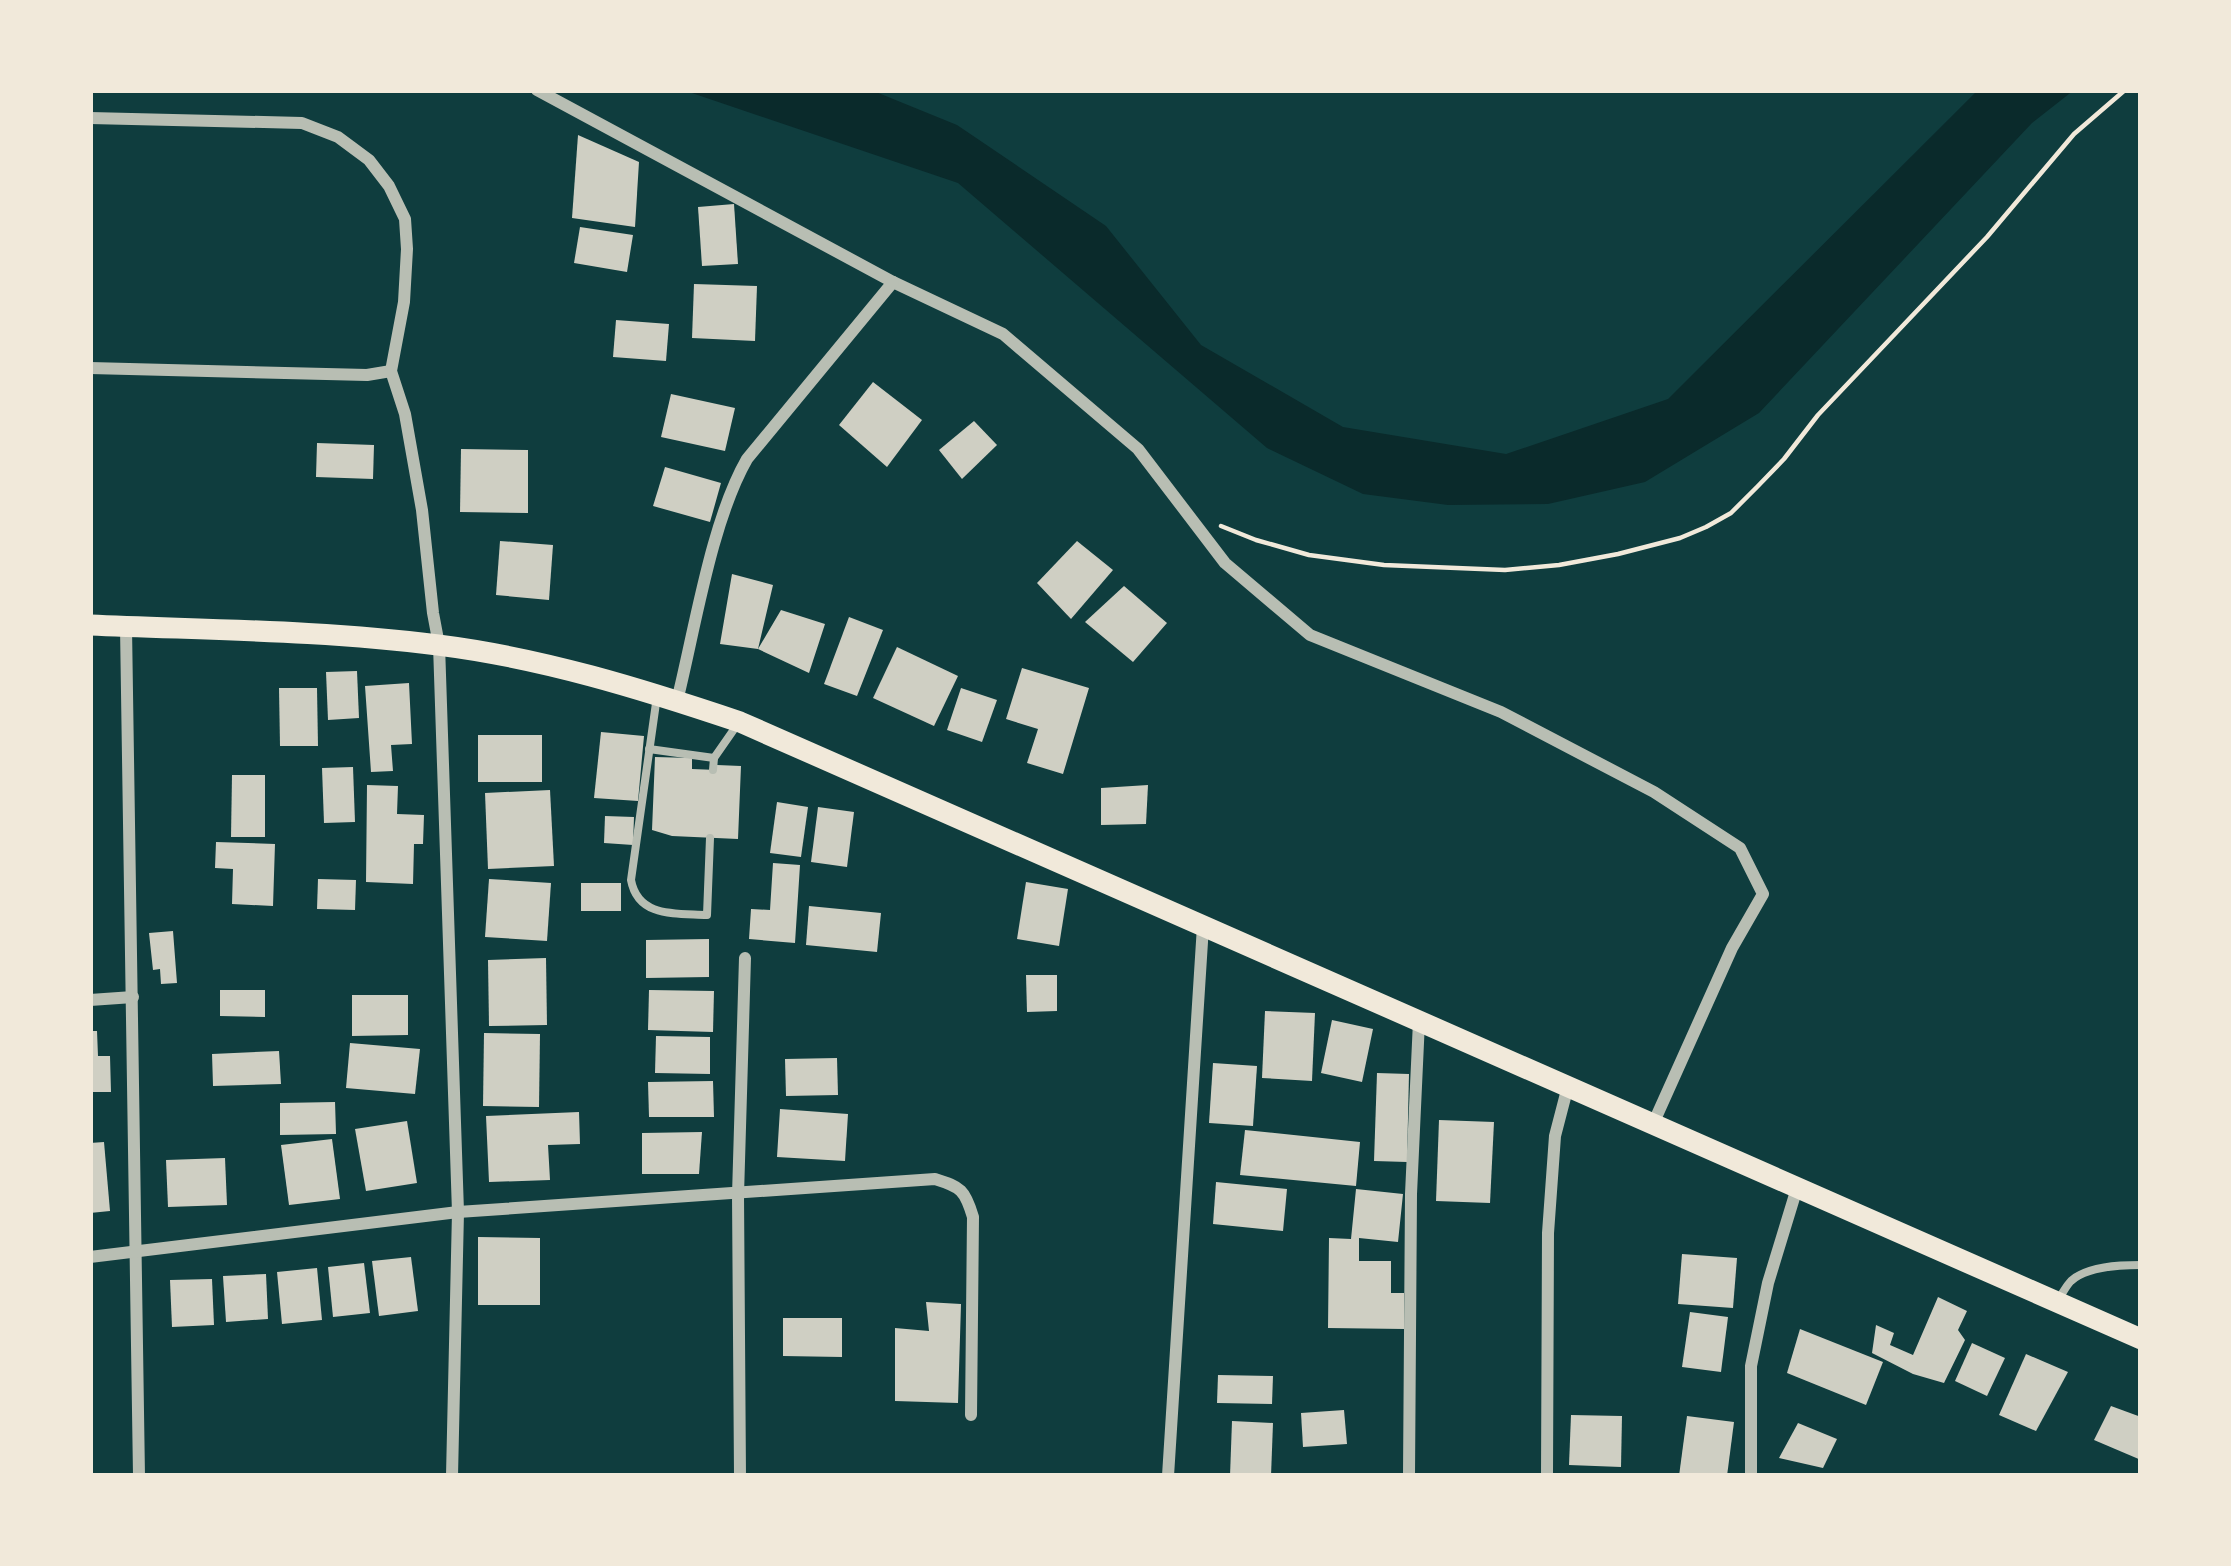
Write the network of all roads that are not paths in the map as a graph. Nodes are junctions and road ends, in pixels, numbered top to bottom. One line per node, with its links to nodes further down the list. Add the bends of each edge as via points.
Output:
1 (537, 90): 3 (street)
2 (90, 118): 5 (street, via 302,123 369,160 405,219 404,302)
3 (893, 282): 9 (street, via 739,473); 21 (street, via 1004,334 1138,449 1225,563 1310,635 1502,712 1740,848 1762,894)
4 (90, 368): 5 (street)
5 (392, 371): 8 (street, via 419,491)
6 (90, 625): 7 (main road)
7 (126, 626): 8 (main road); 17 (street)
8 (439, 645): 9 (main road); 24 (street)
9 (667, 698): 10 (main road); 11 (lane)
10 (740, 722): 12 (lane); 15 (main road)
11 (649, 749): 12 (lane); 14 (lane, via 631,880 638,899 663,913 707,915)
12 (714, 758): 13 (lane)
13 (713, 770)
14 (710, 838)
15 (1203, 926): 19 (main road); 34 (street)
16 (745, 958): 23 (street)
17 (133, 997): 18 (street); 25 (street)
18 (90, 1000)
19 (1420, 1021): 20 (main road); 35 (street)
20 (1568, 1086): 21 (main road); 36 (street, via 1548,1233)
21 (1653, 1124): 22 (main road)
22 (1797, 1188): 28 (main road); 37 (street, via 1751,1366)
23 (738, 1195): 24 (street); 30 (street, via 935,1180 966,1194 973,1216); 33 (street)
24 (458, 1212): 25 (street); 32 (street)
25 (138, 1252): 26 (street); 31 (street)
26 (90, 1257)
27 (2141, 1264): 28 (lane, via 2083,1274)
28 (2056, 1302): 29 (main road)
29 (2141, 1339)
30 (971, 1415)
31 (139, 1476)
32 (452, 1476)
33 (740, 1476)
34 (1168, 1476)
35 (1409, 1476)
36 (1546, 1476)
37 (1751, 1476)

